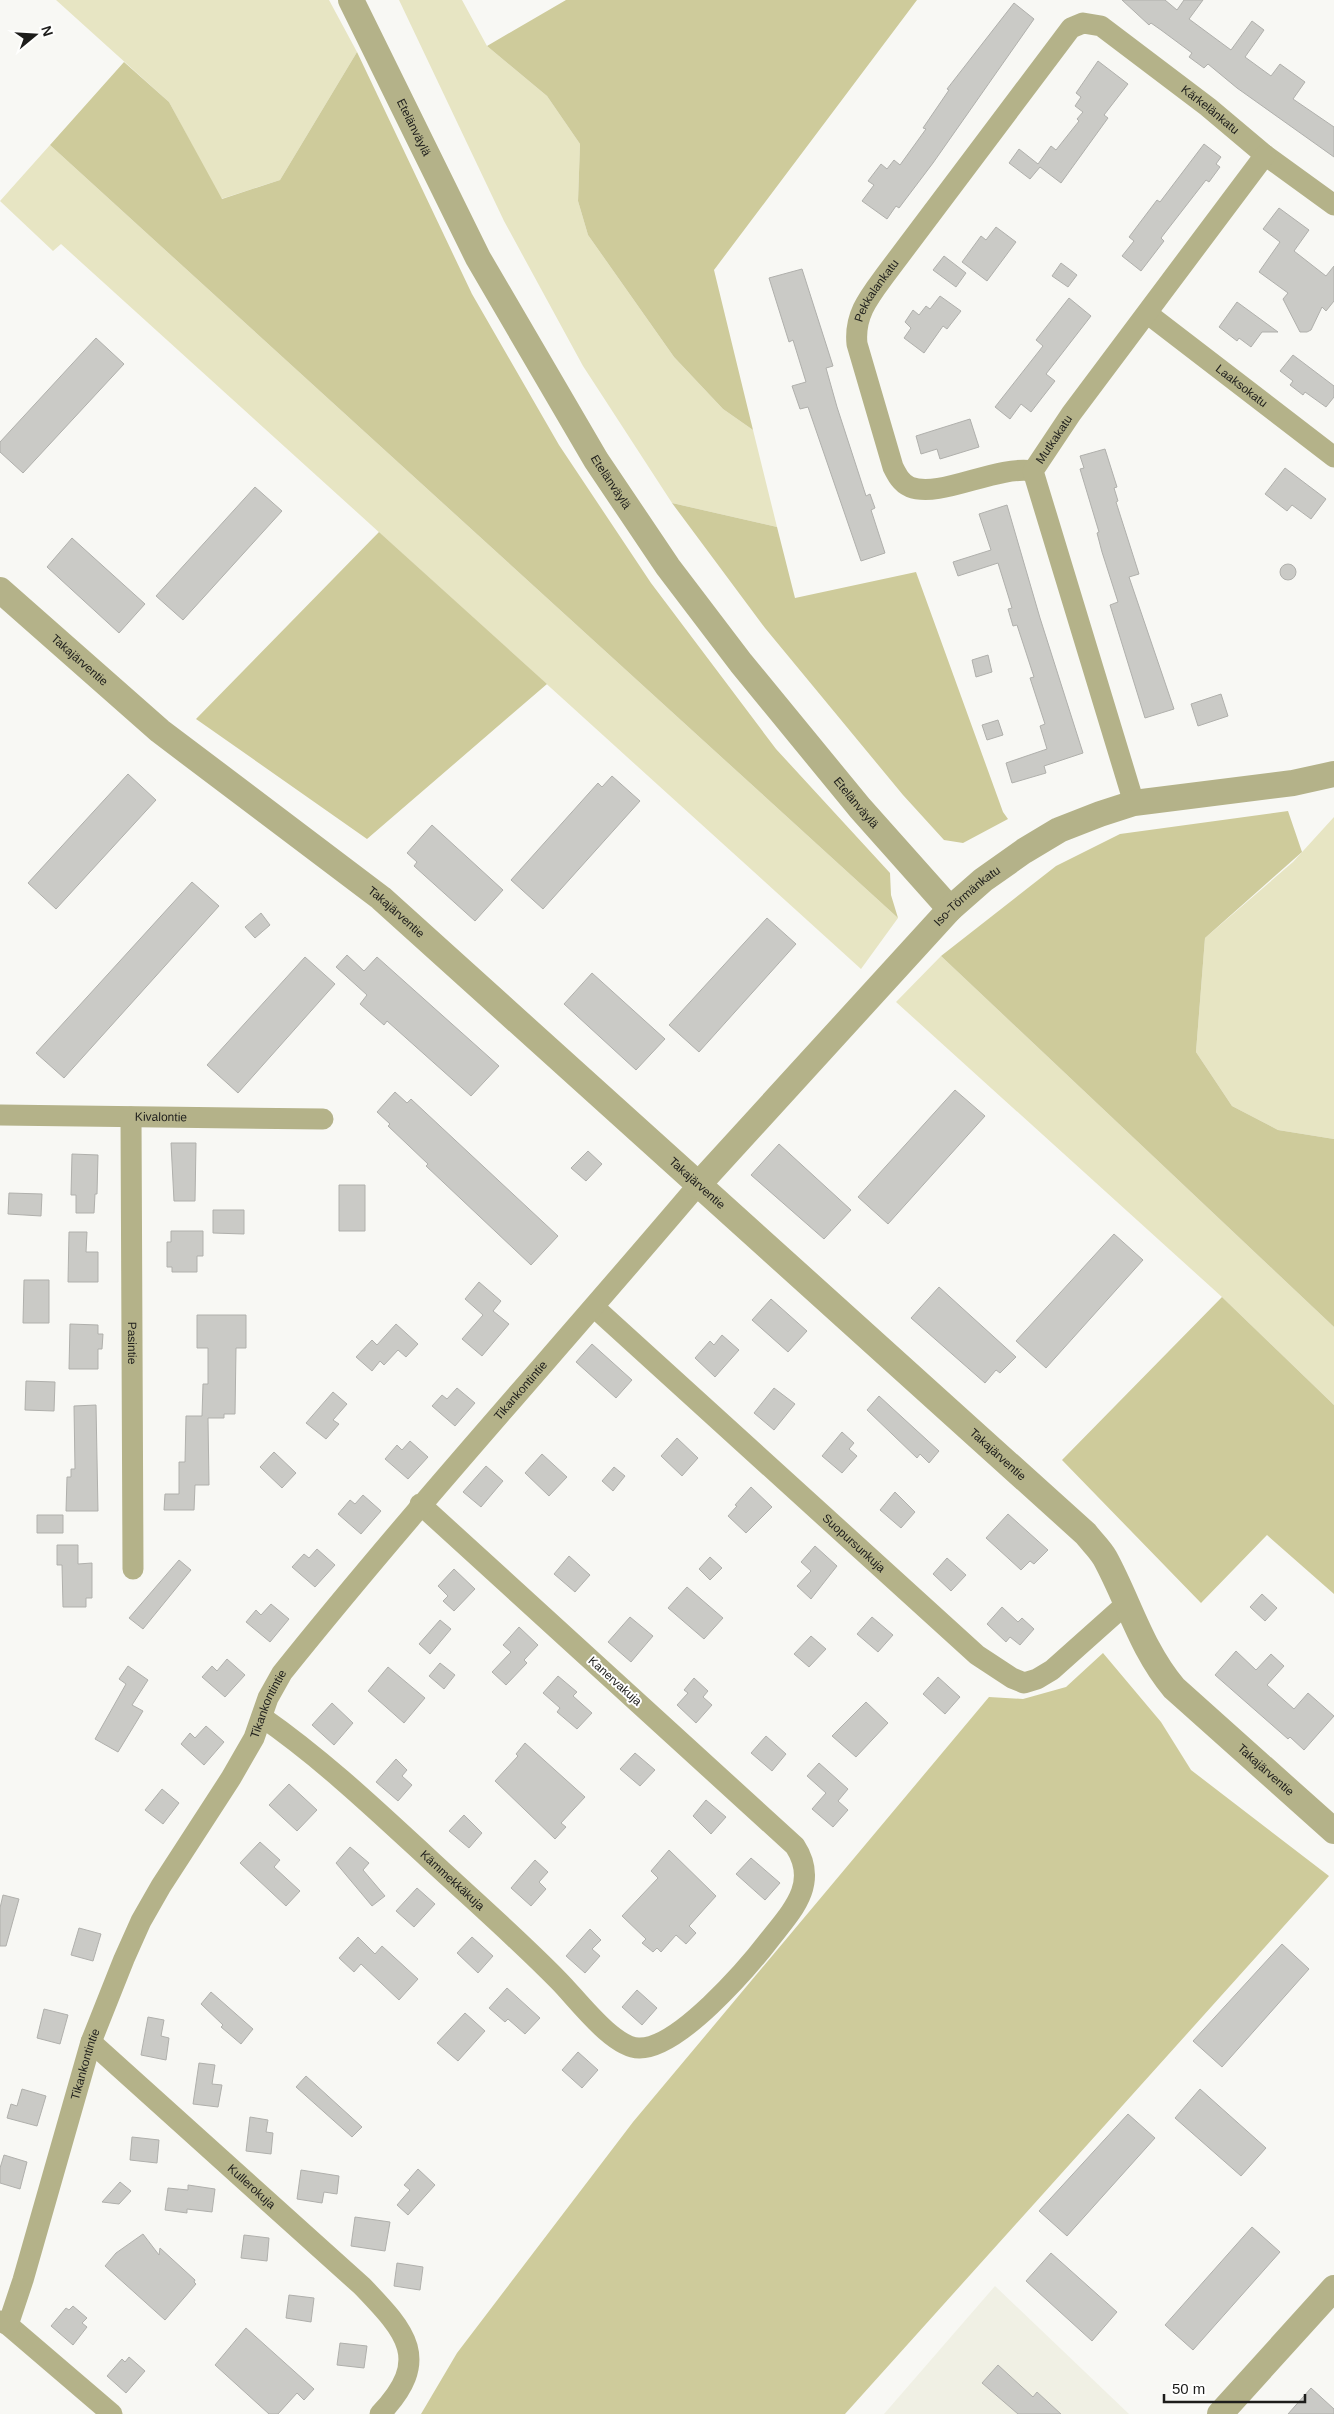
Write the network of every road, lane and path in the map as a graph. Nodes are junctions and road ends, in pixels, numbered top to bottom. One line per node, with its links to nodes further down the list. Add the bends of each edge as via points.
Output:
1 (351, 0): 11 (street, Etelänväylä, via 478,258 596,460 668,567 741,663 860,808)
2 (1083, 23): 3 (street, Kärkelänkatu, via 1101,26); 7 (street, Pekkalankatu, via 1071,28 886,274 861,309 856,326 857,344 893,467 900,480 911,487 934,489 1004,472)
3 (1265, 155): 4 (street, Kärkelänkatu); 5 (street, Mutkakatu)
4 (1334, 205)
5 (1148, 314): 6 (street, Laaksokatu); 7 (street, Mutkakatu, via 1071,414)
6 (1334, 457)
7 (1033, 471): 10 (street, Mutkakatu)
8 (0, 590): 15 (street, Takajärventie, via 160,731 381,898)
9 (1334, 774): 10 (street, Iso-Törmänkatu)
10 (1134, 803): 11 (street, Iso-Törmänkatu, via 1059,830 983,880)
11 (950, 909): 15 (street, Iso-Törmänkatu)
12 (0, 1115): 13 (street, Kivalontie)
13 (131, 1117): 14 (street, Kivalontie); 18 (street, Pasintie)
14 (323, 1119)
15 (698, 1185): 16 (street, Tikankontintie); 19 (street, Takajärventie, via 1086,1534 1104,1557)
16 (594, 1307): 17 (street, Tikankontintie); 19 (street, Suopursunkuja, via 977,1654 1012,1678 1024,1683 1045,1675)
17 (420, 1504): 20 (street, Tikankontintie, via 282,1673); 23 (street, Kanervakuja, via 789,1839 804,1862 805,1880 798,1899 769,1941 731,1985 681,2029 659,2043)
18 (133, 1569)
19 (1126, 1604): 21 (street, Takajärventie, via 1154,1662 1174,1688)
20 (262, 1717): 22 (street, Tikankontintie, via 232,1778 141,1921); 23 (street, Kämmekkäkuja, via 298,1742 415,1846 558,1980 599,2024 627,2045)
21 (1334, 1831)
22 (91, 2042): 25 (street, Tikankontintie, via 23,2280); 27 (street, Kullerokuja, via 362,2286 394,2320 404,2338 410,2363 390,2404)
23 (638, 2048)
24 (1334, 2288): 28 (street)
25 (4, 2323): 26 (street, Tikankontintie)
26 (112, 2414)
27 (380, 2414)
28 (1220, 2414)

